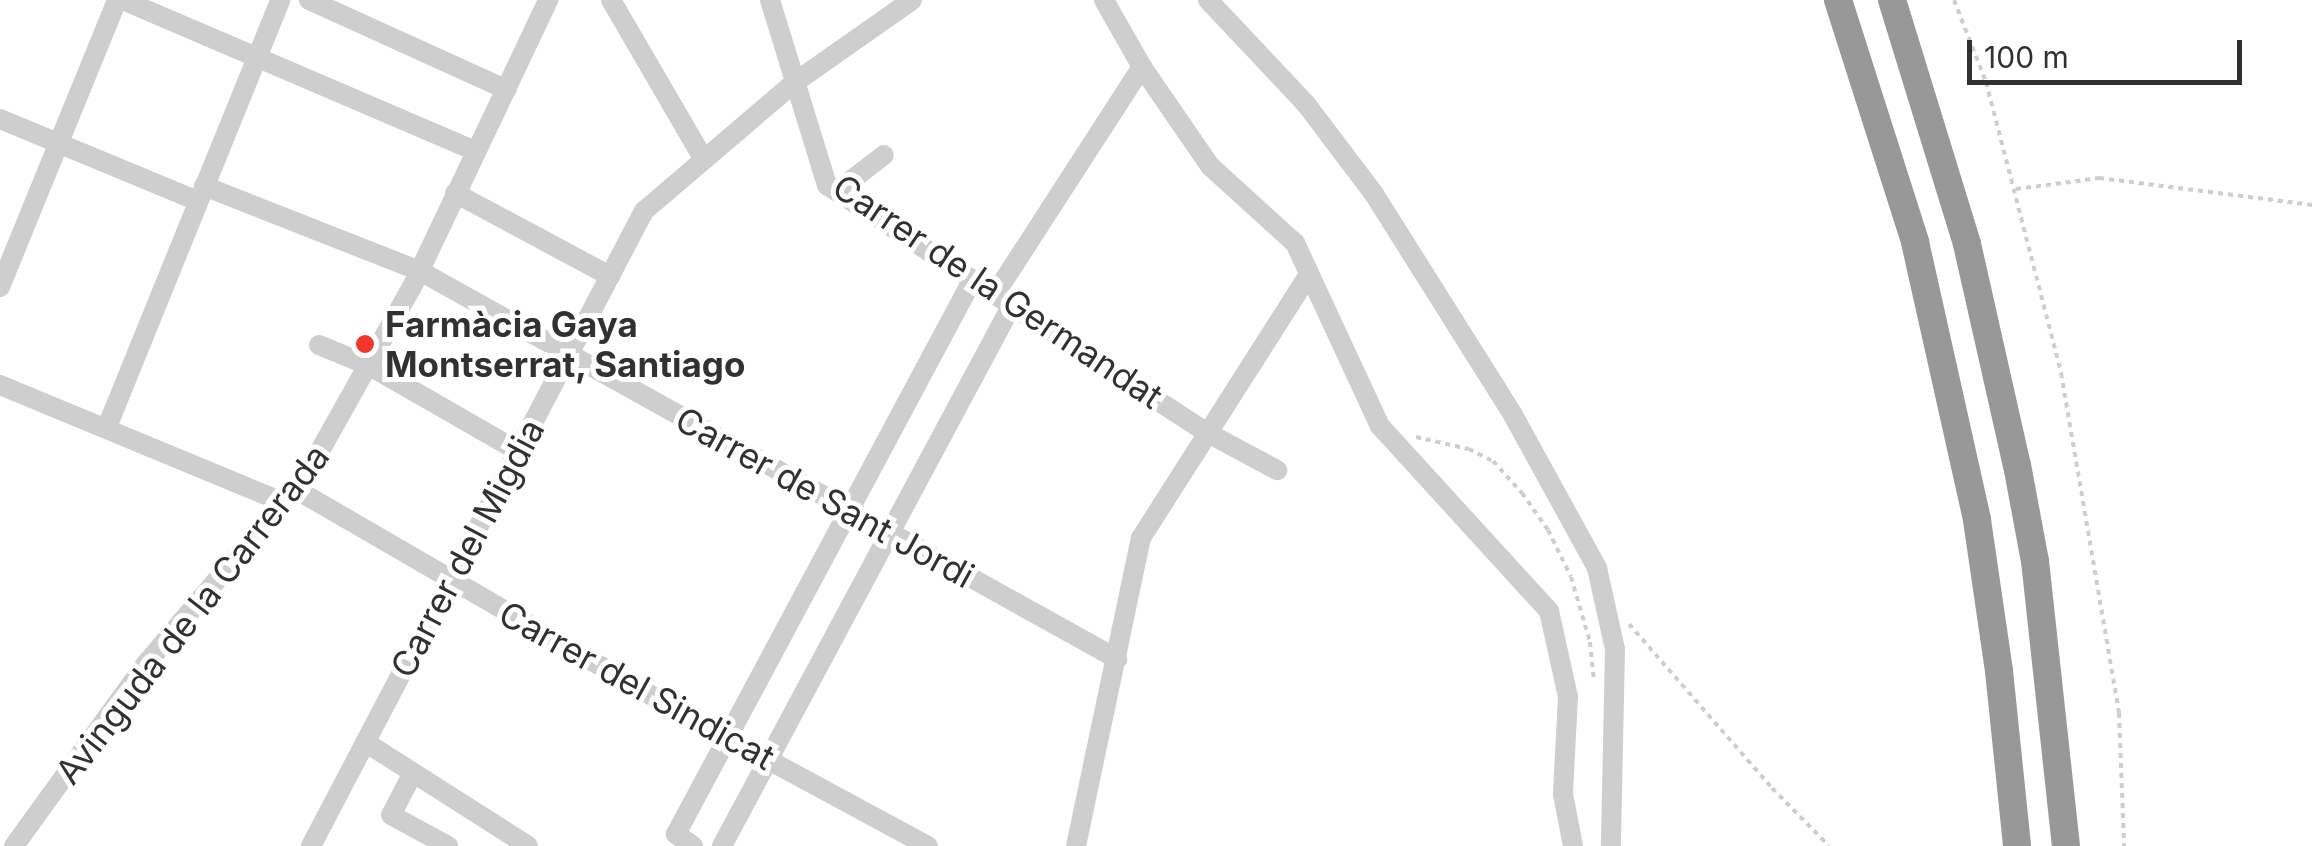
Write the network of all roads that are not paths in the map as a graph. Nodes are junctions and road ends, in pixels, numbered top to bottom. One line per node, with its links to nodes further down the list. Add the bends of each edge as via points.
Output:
1 (120, 0): 12 (street); 17 (street)
2 (280, 0): 12 (street)
3 (309, 0): 15 (street)
4 (548, 0): 15 (street, Avinguda de la Carrerada)
5 (611, 0): 20 (street)
6 (770, 0): 14 (street, Carrer de la Germandat)
7 (912, 0): 14 (street, Carrer del Migdia)
8 (1104, 0): 13 (street)
9 (1208, 0): 56 (street, via 1306,104 1374,194 1597,568 1616,649)
10 (1838, 0): 57 (highway, via 1915,242 1977,520)
11 (1892, 0): 58 (highway, via 1968,244 2013,447 2035,561)
12 (260, 57): 18 (street); 23 (street)
13 (1142, 66): 25 (street, via 1210,166 1295,243); 29 (street)
14 (794, 83): 20 (street, Carrer del Migdia); 21 (street, Carrer de la Germandat, via 828,185)
15 (507, 90): 18 (street, Avinguda de la Carrerada)
16 (0, 119): 17 (street, Carrer de Sant Jordi)
17 (58, 143): 23 (street, Carrer de Sant Jordi); 28 (street)
18 (476, 151): 22 (street, Avinguda de la Carrerada)
19 (884, 155): 21 (street)
20 (704, 160): 26 (street, Carrer del Migdia, via 644,211)
21 (837, 191): 27 (street, Carrer de la Germandat)
22 (456, 192): 24 (street, Avinguda de la Carrerada); 26 (street)
23 (202, 194): 24 (street, Carrer de Sant Jordi); 34 (street)
24 (420, 271): 31 (street, Carrer de Sant Jordi); 32 (street, Avinguda de la Carrerada)
25 (1309, 274): 35 (street); 55 (street, via 1380,426 1548,610 1568,697 1563,794)
26 (610, 276): 31 (street, Carrer del Migdia)
27 (972, 280): 29 (street, Carrer de la Germandat); 39 (street)
28 (0, 287)
29 (1004, 300): 35 (street, Carrer de la Germandat); 40 (street)
30 (319, 345): 32 (street)
31 (569, 354): 36 (street, Carrer del Migdia); 39 (street, Carrer de Sant Jordi)
32 (370, 366): 36 (street); 38 (street, Avinguda de la Carrerada)
33 (0, 384): 34 (street, Carrer del Sindicat)
34 (107, 427): 38 (street, Carrer del Sindicat)
35 (1206, 432): 37 (street, Carrer de la Germandat); 42 (street, via 1142,538)
36 (518, 451): 41 (street, Carrer del Migdia)
37 (1278, 470)
38 (289, 496): 41 (street, Carrer del Sindicat); 47 (street, Avinguda de la Carrerada, via 146,665)
39 (849, 510): 40 (street, Carrer de Sant Jordi); 43 (street)
40 (890, 533): 42 (street, Carrer de Sant Jordi); 45 (street)
41 (450, 580): 43 (street, Carrer del Sindicat); 44 (street, Carrer del Migdia)
42 (1118, 659): 54 (street)
43 (728, 738): 45 (street, Carrer del Sindicat); 51 (street, via 676,834)
44 (366, 742): 46 (street); 48 (street, Carrer del Migdia)
45 (768, 760): 52 (street); 53 (street, Carrer del Sindicat)
46 (414, 773): 49 (street, via 391,815); 50 (street)
47 (14, 846)
48 (311, 846)
49 (448, 846)
50 (528, 846)
51 (693, 846)
52 (722, 846)
53 (928, 846)
54 (1076, 846)
55 (1574, 846)
56 (1612, 846)
57 (2017, 846)
58 (2066, 846)

